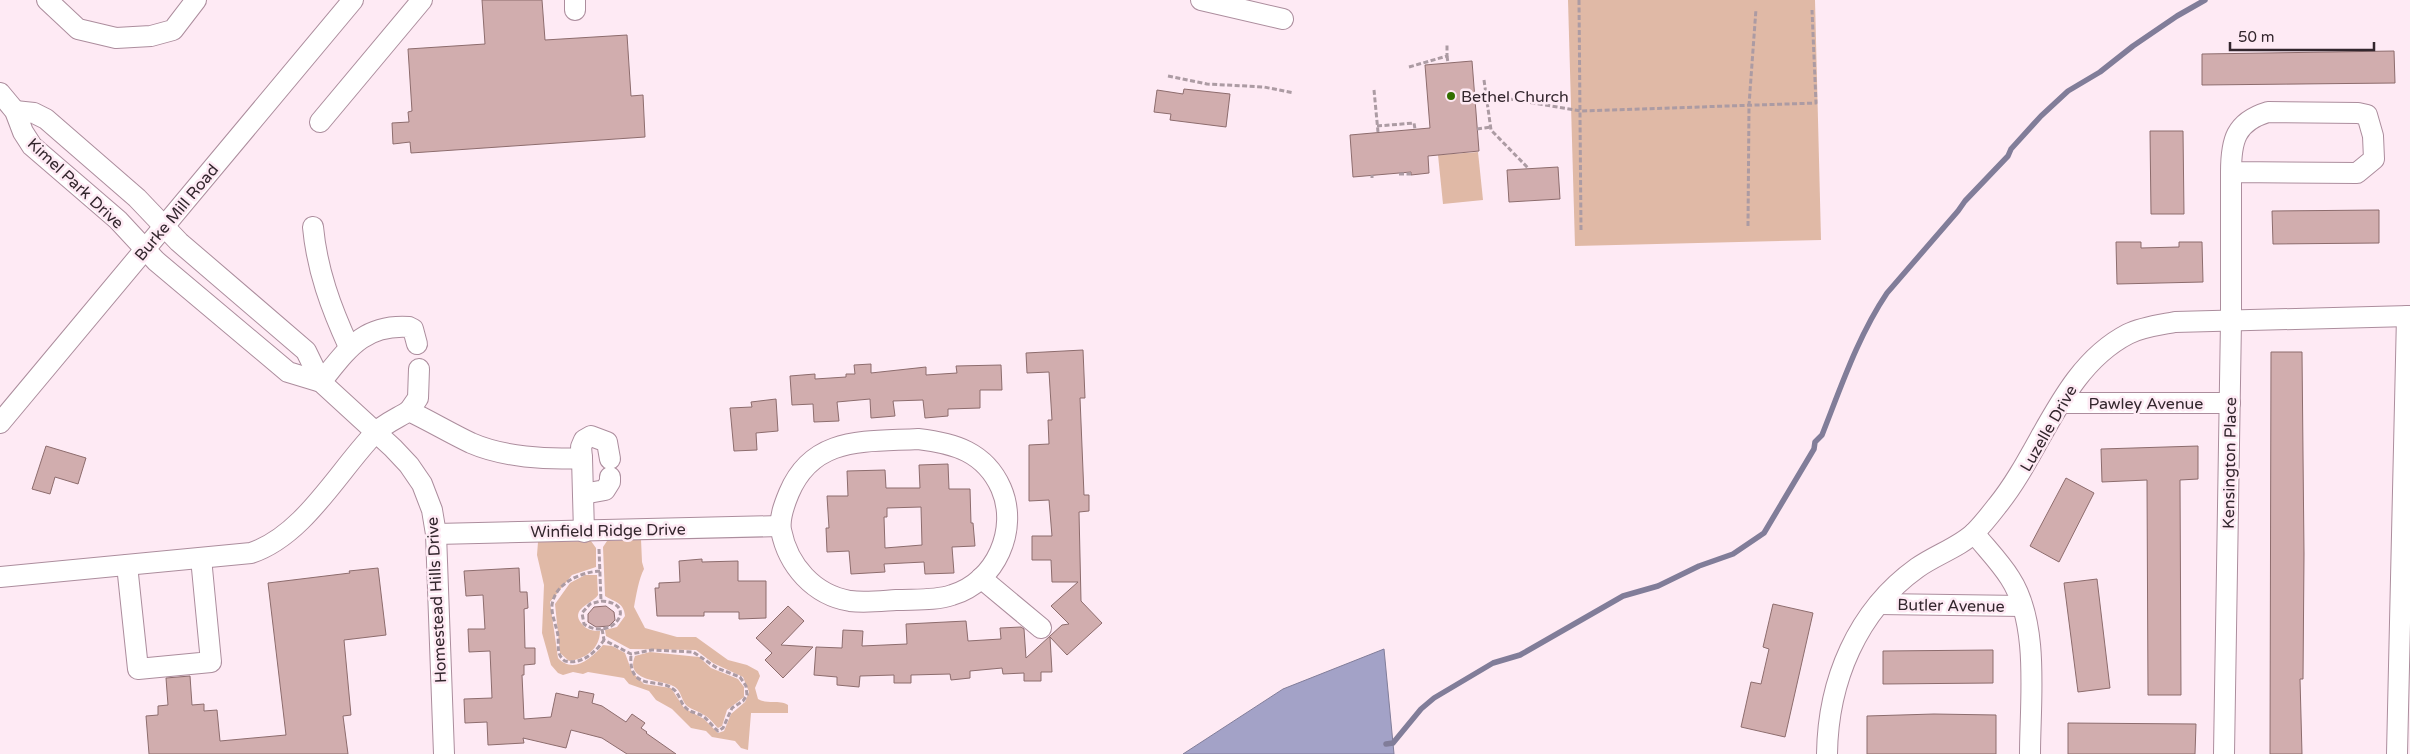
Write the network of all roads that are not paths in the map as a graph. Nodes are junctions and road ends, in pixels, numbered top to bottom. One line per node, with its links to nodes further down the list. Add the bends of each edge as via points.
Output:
1 (47, 0): 2 (street, via 78,29 116,38 151,36 173,30)
2 (196, 0)
3 (352, 0): 11 (street, Burke Mill Road)
4 (422, 0): 9 (street)
5 (1202, 0): 6 (street)
6 (1283, 19)
7 (0, 93): 8 (street, Kimel Park Drive)
8 (15, 111): 11 (street, Kimel Park Drive, via 34,113 46,119 137,198); 13 (street, Kimel Park Drive, via 32,146 118,220)
9 (320, 122)
10 (2231, 172): 10 (street, Kensington Place, via 2358,173 2374,159 2373,136 2367,115 2268,112 2255,116 2235,137 2231,149); 15 (street, Kensington Place)
11 (164, 226): 13 (street, Burke Mill Road); 19 (street, Kimel Park Drive, via 306,351)
12 (313, 227): 17 (street, via 315,250 328,297)
13 (145, 249): 19 (street, Homestead Hills Drive, via 288,372); 23 (street, Burke Mill Road)
14 (2409, 316): 15 (street, Luzelle Drive); 42 (street)
15 (2231, 321): 20 (street, Luzelle Drive, via 2175,322 2148,326 2129,334 2103,349 2083,369); 21 (street, Kensington Place)
16 (418, 344): 17 (street, via 412,329 403,327 376,330)
17 (349, 347): 19 (street)
18 (419, 369): 22 (street, via 418,398)
19 (321, 382): 24 (street, Homestead Hills Drive)
20 (2062, 403): 21 (street, Pawley Avenue); 29 (street, Luzelle Drive, via 2015,484)
21 (2230, 403): 41 (street, Kensington Place)
22 (409, 411): 24 (street); 25 (street, via 488,448 563,459)
23 (0, 423)
24 (375, 432): 30 (street, Homestead Hills Drive, via 409,465 422,484 432,510); 31 (street, via 290,531 267,548 251,553)
25 (582, 458): 26 (street); 26 (street, via 584,440 591,436 607,442 610,482 605,490)
26 (583, 494): 28 (street)
27 (780, 526): 28 (street, Winfield Ridge Drive); 34 (street, via 786,548 804,578 818,590 849,601 952,596); 34 (street, via 794,481 804,467 825,451 841,445 875,441 918,439 947,443 966,450 988,466 1004,495 1008,512 1007,530 999,555)
28 (591, 531): 30 (street, Winfield Ridge Drive)
29 (1974, 533): 35 (street, Luzelle Drive, via 1917,568); 36 (street, via 2010,579)
30 (436, 534): 38 (street, Homestead Hills Drive)
31 (201, 558): 32 (street); 32 (street, via 211,662 202,663 138,669)
32 (127, 565): 33 (street)
33 (0, 577)
34 (981, 578): 37 (street)
35 (1879, 604): 36 (street, Butler Avenue); 39 (street, Luzelle Drive, via 1852,643 1840,671 1832,696)
36 (2022, 606): 40 (street, via 2029,634)
37 (1042, 628)
38 (444, 754)
39 (1827, 754)
40 (2030, 754)
41 (2224, 754)
42 (2397, 754)

